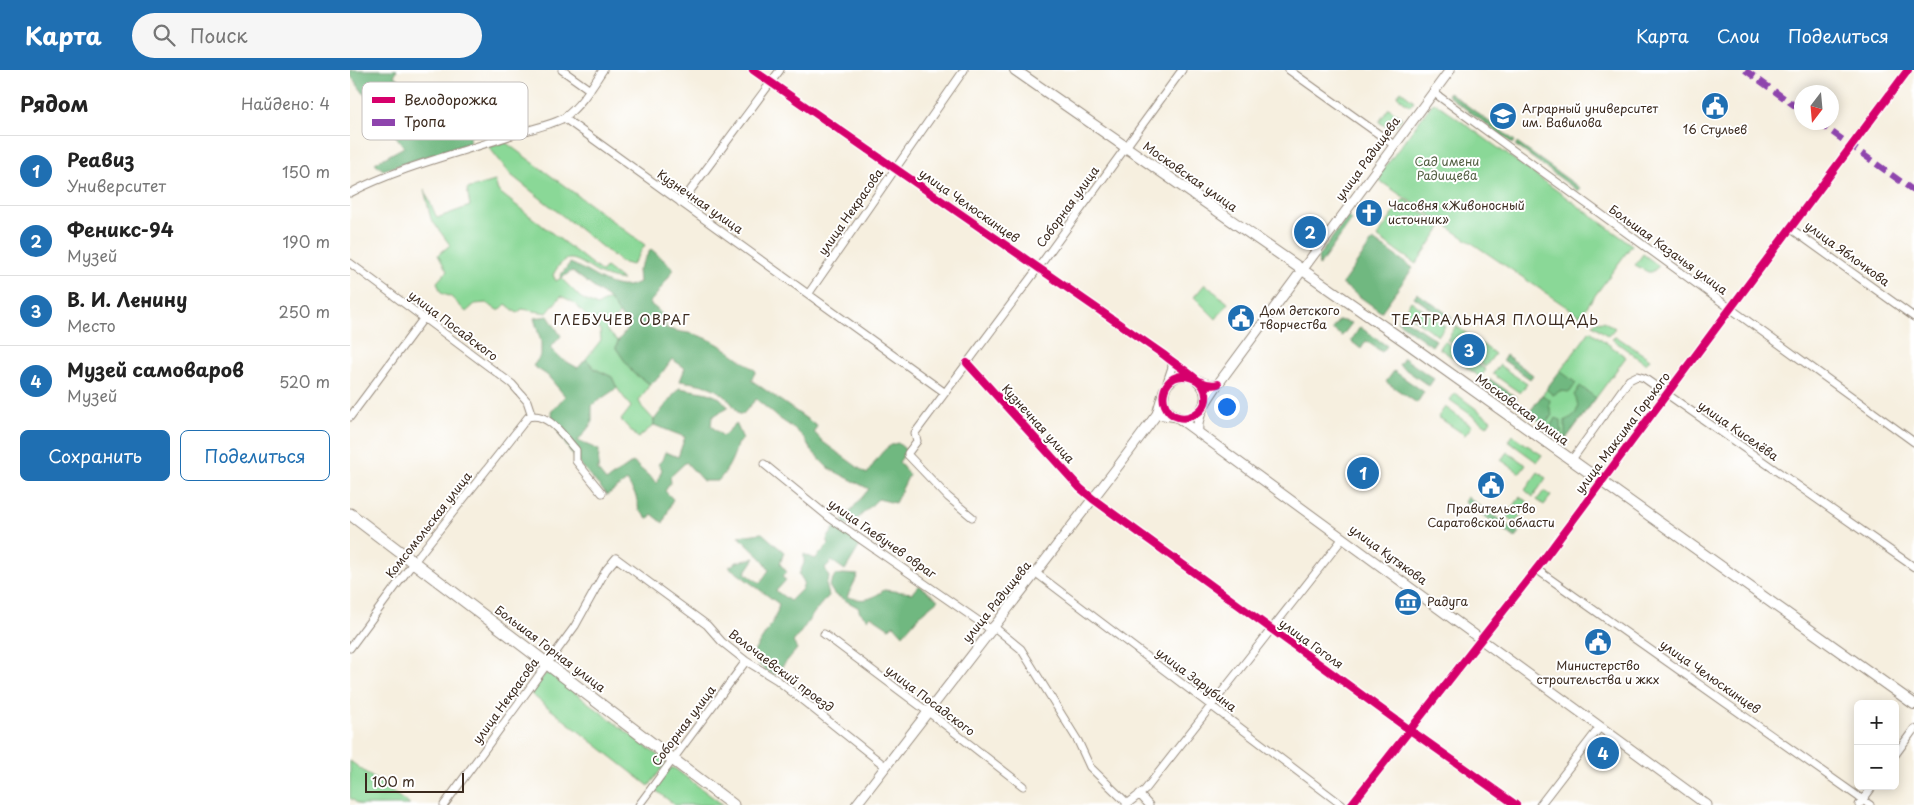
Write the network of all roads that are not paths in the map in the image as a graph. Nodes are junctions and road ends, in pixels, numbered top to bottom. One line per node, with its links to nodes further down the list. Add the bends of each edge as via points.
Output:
1 (562, 70): 12 (street)
2 (603, 70): 12 (street)
3 (753, 70): 11 (street, улица Челюскинцев)
4 (780, 70): 11 (street)
5 (964, 70): 19 (street, улица Некрасова)
6 (1015, 70): 18 (main road, Московская улица)
7 (1182, 70): 18 (street, Соборная улица)
8 (1289, 70): 17 (street)
9 (1450, 70): 13 (street, улица Радищева)
10 (1911, 71): 22 (street, улица Максима Горького)
11 (770, 82): 19 (street, улица Челюскинцев); 21 (street)
12 (590, 90): 14 (street)
13 (1433, 92): 17 (street, улица Радищева); 27 (street, Большая Казачья улица)
14 (564, 118): 15 (street); 21 (street, Кузнечная улица)
15 (528, 130)
16 (497, 140): 20 (street, via 408,168)
17 (1394, 145): 25 (street, улица Радищева)
18 (1125, 147): 24 (street, Соборная улица); 25 (main road, Московская улица)
19 (896, 167): 24 (street, улица Челюскинцев); 26 (street, улица Некрасова)
20 (350, 192)
21 (681, 203): 26 (street, Кузнечная улица)
22 (1790, 228): 27 (street, улица Максима Горького); 28 (street, улица Яблочкова)
23 (350, 263): 29 (street, улица Посадского)
24 (1038, 268): 30 (street, улица Челюскинцев); 31 (street, Соборная улица)
25 (1302, 271): 33 (street, улица Радищева); 44 (main road, Московская улица)
26 (809, 293): 35 (street, Кузнечная улица)
27 (1730, 308): 36 (street, улица Максима Горького); 43 (street, Большая Казачья улица)
28 (1914, 317)
29 (423, 319): 39 (street, улица Посадского, via 512,384 528,401); 40 (street)
30 (1171, 361): 32 (street, улица Челюскинцев); 34 (street, via 1171,373)
31 (967, 363): 35 (street, Соборная улица); 48 (street, Кузнечная улица)
32 (1192, 377): 33 (street, via 1206,384); 34 (street, via 1175,378); 37 (street, via 1203,386)
33 (1218, 384): 37 (street, улица Радищева)
34 (1164, 390): 38 (street); 41 (street, via 1167,409)
35 (944, 392): 50 (street, Соборная улица, via 915,434 917,440 908,455)
36 (1666, 394): 44 (street, улица Киселёва, via 1644,378 1637,376 1629,380); 46 (street, улица Максима Горького); 54 (street, улица Киселёва)
37 (1204, 406): 41 (street, via 1190,418); 42 (street)
38 (1157, 414): 41 (street); 48 (street, улица Радищева)
39 (530, 416): 47 (street, via 546,418 576,450 576,461); 53 (street, Комсомольская улица)
40 (350, 417)
41 (1177, 417): 42 (street, улица Кутякова)
42 (1198, 433): 51 (street, улица Кутякова)
43 (1914, 442)
44 (1571, 461): 46 (main road, Московская улица)
45 (764, 464): 57 (street, улица Глебучев овраг, via 830,518)
46 (1601, 482): 55 (street, улица Максима Горького); 64 (main road, Московская улица)
47 (602, 493)
48 (1093, 499): 56 (street, улица Радищева); 58 (street, улица Гоголя)
49 (350, 514): 53 (main road, Большая Горная улица)
50 (972, 517)
51 (1343, 538): 58 (street); 60 (street, улица Кутякова)
52 (616, 558): 62 (street, Волочаевский проезд, via 706,625); 63 (street, улица Некрасова)
53 (413, 563): 61 (street, Комсомольская улица); 63 (main road, Большая Горная улица)
54 (1914, 567)
55 (1536, 569): 60 (street, улица Максима Горького); 76 (street, улица Челюскинцев)
56 (1036, 573): 57 (street, улица Радищева); 65 (street, улица Зарубина)
57 (992, 628): 66 (street, улица Радищева); 77 (street, улица Глебучев овраг, via 1021,649 1078,740 1090,767)
58 (1272, 629): 65 (street); 69 (street, улица Гоголя)
59 (824, 634): 66 (street, улица Посадского)
60 (1481, 639): 67 (street, улица Кутякова); 69 (street, улица Максима Горького)
61 (350, 648)
62 (746, 662): 71 (street, Соборная улица); 72 (street, Волочаевский проезд, via 777,680)
63 (547, 665): 71 (main road, Большая Горная улица); 78 (street, улица Некрасова)
64 (1914, 704)
65 (1212, 706): 75 (street); 83 (street, улица Зарубина)
66 (927, 712): 72 (street, улица Радищева); 73 (street, улица Посадского)
67 (1600, 727): 86 (street); 87 (street, улица Кутякова)
68 (1914, 729): 70 (street)
69 (1410, 730): 84 (street, улица Максима Горького); 85 (street, улица Гоголя)
70 (1899, 750)
71 (673, 759): 79 (street, Соборная улица); 80 (main road, Большая Горная улица)
72 (885, 766): 81 (street, улица Радищева)
73 (1023, 786)
74 (1870, 790): 76 (street)
75 (1139, 794): 77 (street); 82 (street)
76 (1861, 802): 88 (street, улица Челюскинцев)
77 (1127, 804)
78 (444, 805)
79 (639, 805)
80 (733, 805)
81 (856, 805)
82 (1149, 805)
83 (1342, 805)
84 (1351, 805)
85 (1516, 805)
86 (1540, 805)
87 (1706, 805)
88 (1870, 805)

